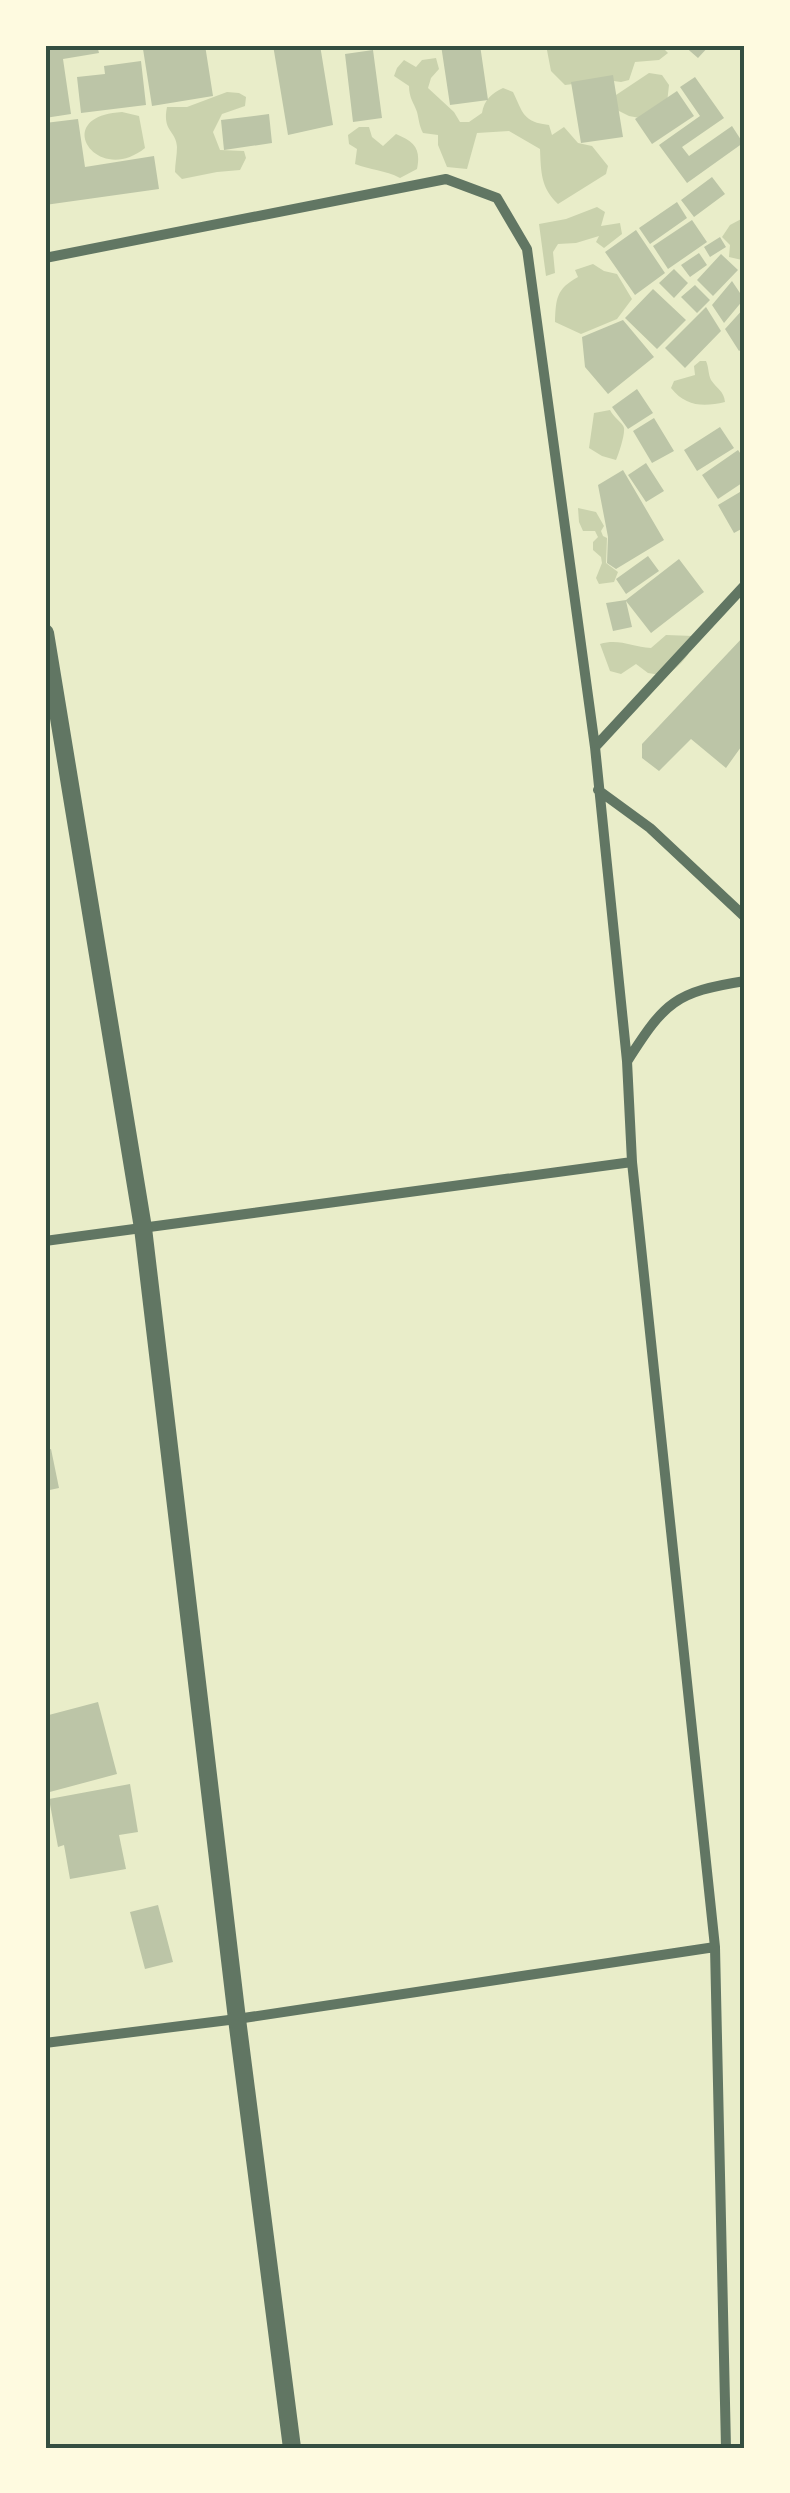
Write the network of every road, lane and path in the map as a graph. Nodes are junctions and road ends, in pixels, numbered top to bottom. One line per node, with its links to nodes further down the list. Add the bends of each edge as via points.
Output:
1 (45, 258): 4 (street, via 446,179 497,198 528,249)
2 (745, 585): 4 (street)
3 (45, 633): 10 (street)
4 (595, 747): 5 (street)
5 (598, 790): 6 (street, via 650,828); 8 (street)
6 (745, 918)
7 (745, 981): 8 (street, via 682,996 660,1013)
8 (628, 1061): 9 (street)
9 (632, 1162): 10 (street); 12 (street)
10 (143, 1228): 11 (street); 13 (street)
11 (45, 1240)
12 (715, 1947): 13 (street); 16 (street)
13 (237, 2018): 14 (street); 15 (street)
14 (45, 2044)
15 (292, 2448)
16 (726, 2448)

